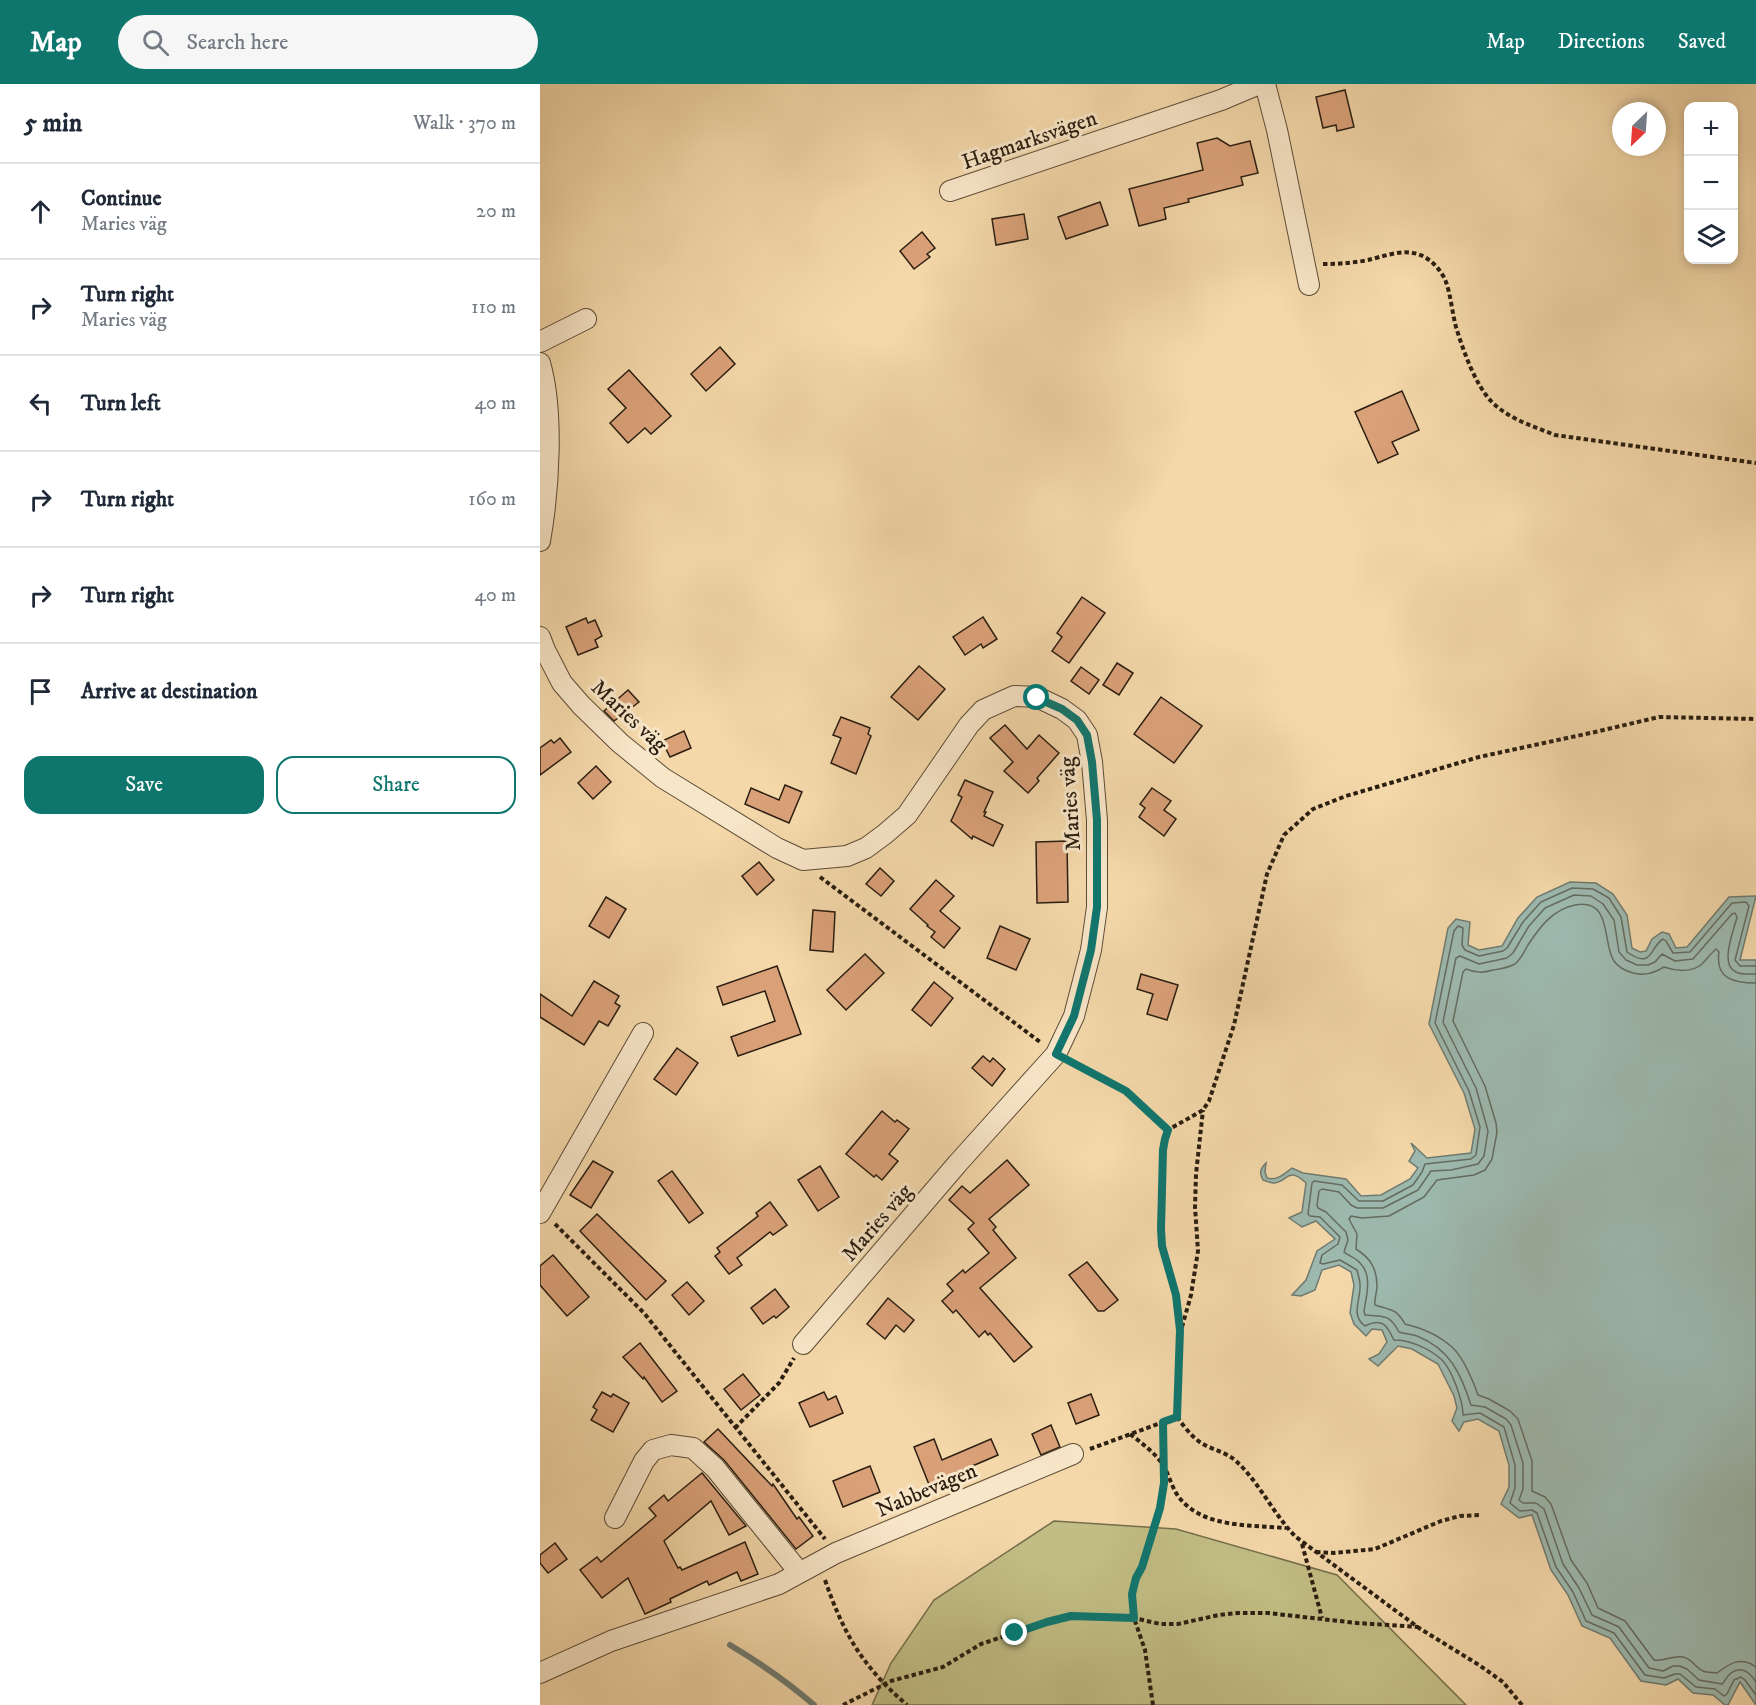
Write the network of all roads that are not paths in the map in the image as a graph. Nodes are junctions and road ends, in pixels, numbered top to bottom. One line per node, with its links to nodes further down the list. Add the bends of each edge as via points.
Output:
1 (1259, 84): 3 (street, Hagmarksvägen)
2 (1265, 84): 4 (street)
3 (950, 191)
4 (1309, 285)
5 (586, 319): 6 (street)
6 (540, 342)
7 (540, 363): 8 (street, via 548,406 548,464)
8 (540, 540)
9 (540, 637): 12 (street, Maries väg, via 562,683 620,743 673,784 802,860 848,856 885,834 907,814 983,710 1014,696 1037,698 1062,709 1077,720 1087,735 1097,820 1097,907 1091,950 1074,1016 1056,1054)
10 (644, 1033): 11 (street)
11 (540, 1211)
12 (803, 1344)
13 (1073, 1454): 15 (street, Nabbevägen, via 827,1557)
14 (615, 1518): 15 (street, via 653,1450 672,1444 693,1448 715,1468)
15 (800, 1572): 16 (street, Nabbevägen, via 779,1584 611,1641)
16 (540, 1673)

